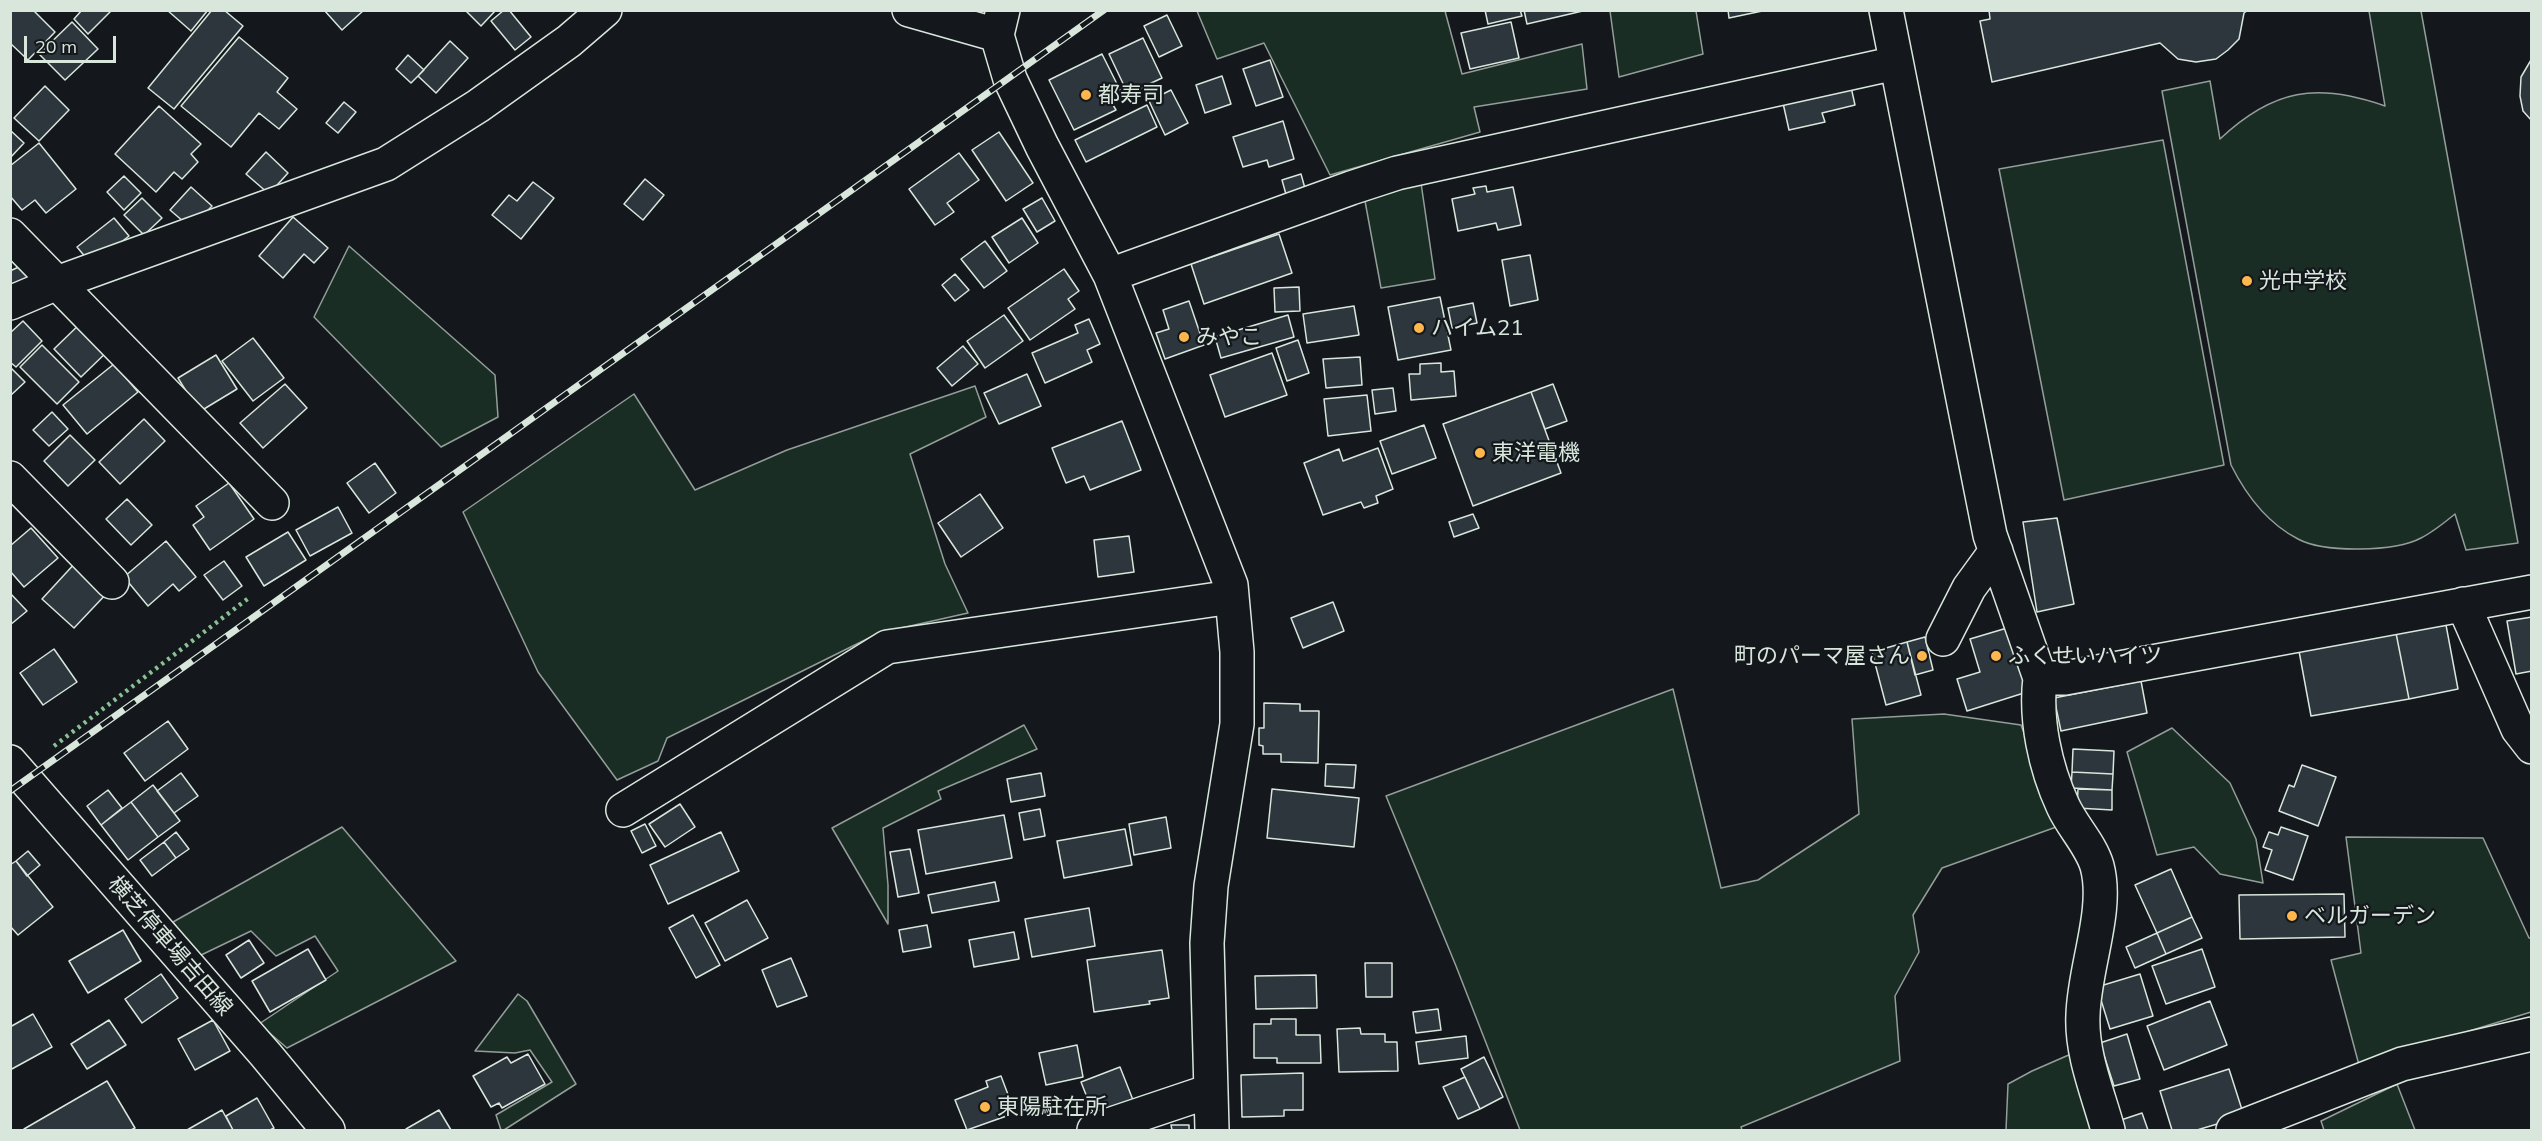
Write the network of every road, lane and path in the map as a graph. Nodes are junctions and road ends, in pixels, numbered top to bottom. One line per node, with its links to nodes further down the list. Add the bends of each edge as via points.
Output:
1 (605, 10): 8 (street, via 569,41 478,106 386,164)
2 (909, 10): 4 (street)
3 (1886, 10): 5 (street)
4 (1000, 23): 7 (street, via 1010,79)
5 (1896, 63): 7 (street, via 1397,173); 12 (street)
6 (10, 235): 8 (street)
7 (1110, 275): 15 (street, via 1231,585)
8 (57, 283): 9 (street); 11 (street)
9 (10, 303)
10 (10, 478): 13 (street)
11 (272, 502)
12 (1996, 551): 17 (street, via 1969,588); 18 (street)
13 (112, 582)
14 (2532, 592): 16 (street)
15 (1232, 597): 21 (street, via 887,647); 23 (street, via 1237,724 1211,886 1207,942)
16 (2463, 604): 18 (street, via 2065,678); 19 (street, via 2518,729)
17 (1943, 639)
18 (2040, 678): 27 (street, via 2037,703 2046,756 2063,807 2097,865 2101,901 2082,1018 2087,1057)
19 (2532, 747)
20 (10, 762): 24 (street, 横芝停車場吉田線)
21 (623, 810)
22 (2532, 1034): 28 (street, via 2402,1065)
23 (1210, 1090): 25 (street); 26 (street)
24 (328, 1131)
25 (1094, 1131)
26 (1212, 1131)
27 (2108, 1131)
28 (2233, 1131)

